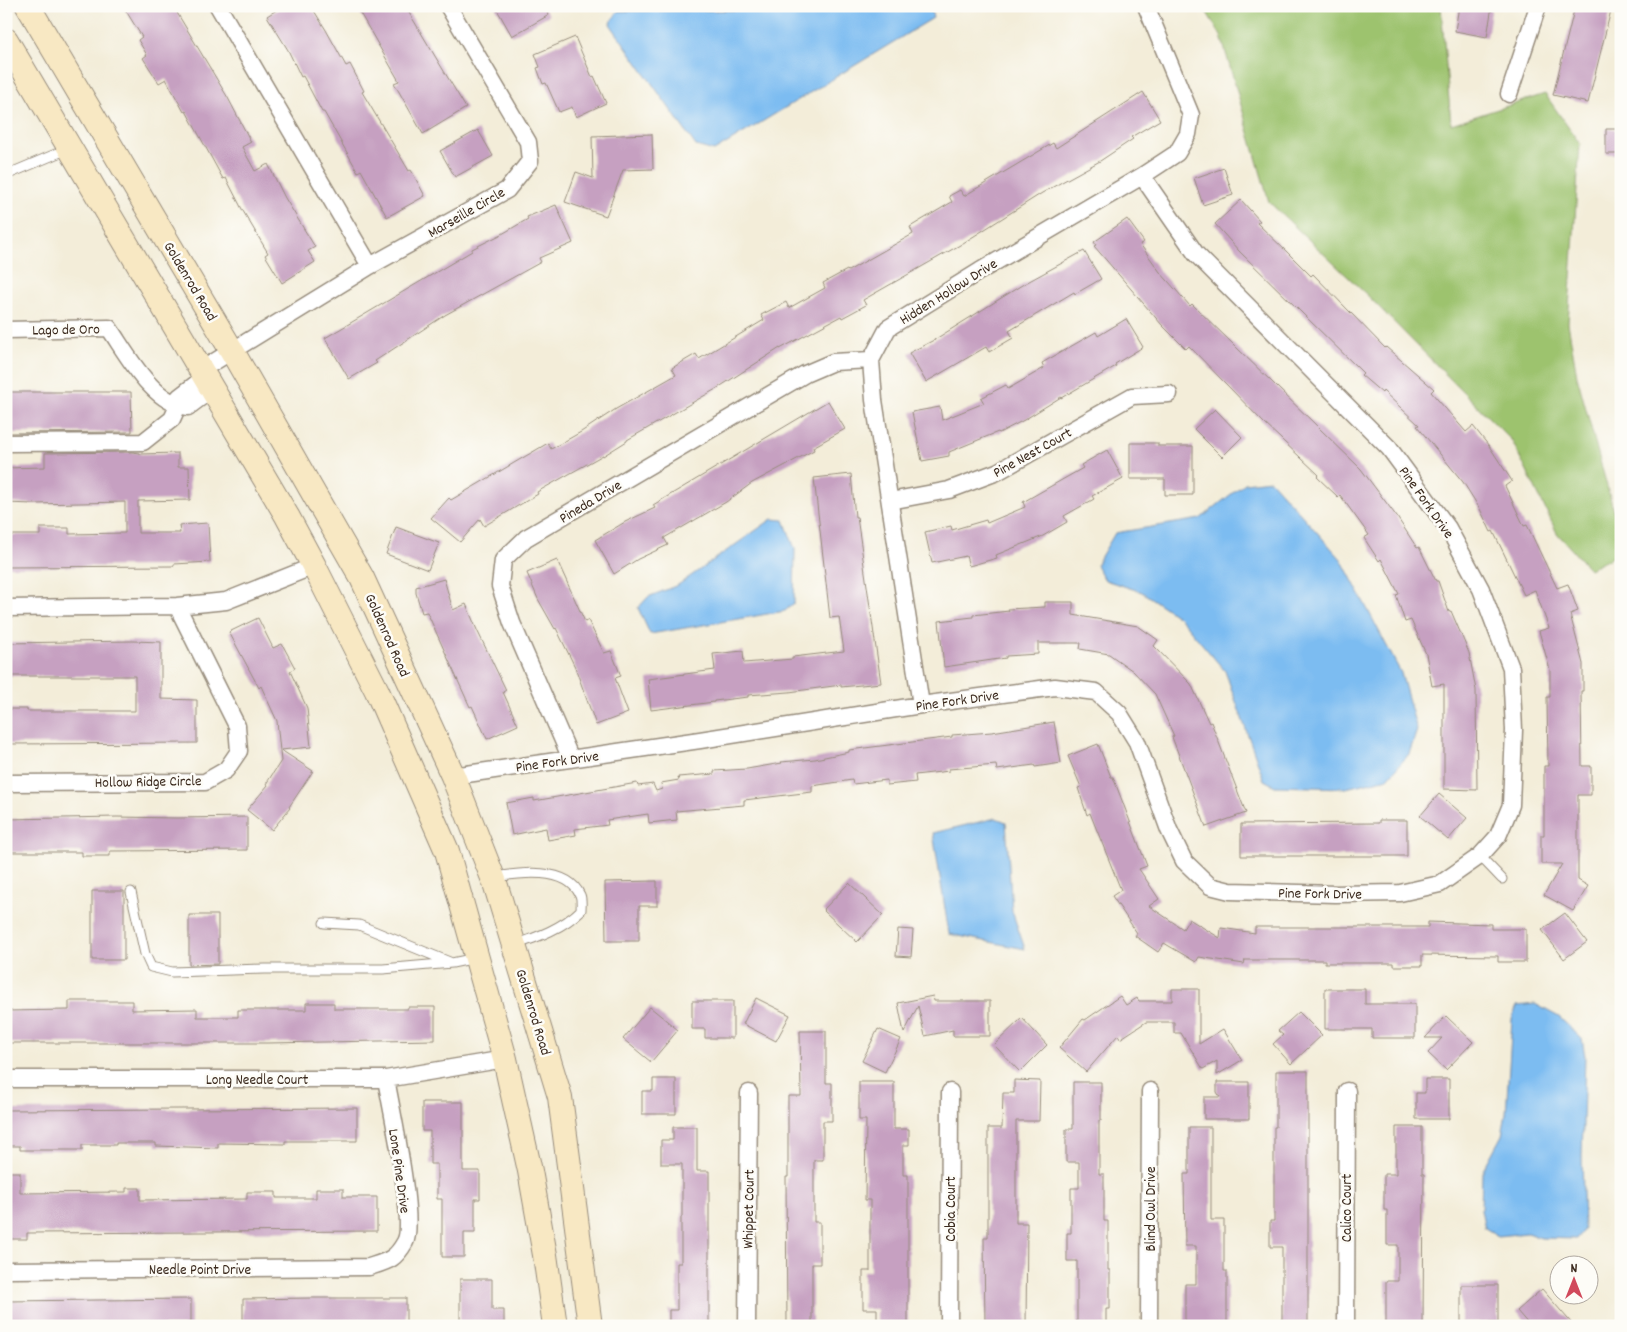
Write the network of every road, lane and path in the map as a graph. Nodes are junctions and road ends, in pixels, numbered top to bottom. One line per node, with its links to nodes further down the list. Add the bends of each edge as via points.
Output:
1 (28, 6): 13 (main road, Goldenrod Road)
2 (218, 6): 11 (street)
3 (448, 6): 11 (street, Marseille Circle, via 528,142 530,161 507,190)
4 (1146, 6): 10 (street, Hidden Hollow Drive, via 1191,115 1188,134 1176,153)
5 (1538, 6): 7 (street)
6 (6, 40): 8 (main road)
7 (1509, 94)
8 (70, 148): 9 (lane); 15 (main road)
9 (6, 175)
10 (1142, 176): 14 (street, Hidden Hollow Drive, via 980,270 888,328); 27 (street, Pine Fork Drive, via 1196,254 1389,448 1448,528 1481,589 1511,668 1514,730 1511,805 1498,836)
11 (370, 266): 13 (street, Marseille Circle)
12 (6, 330): 17 (street, Lago de Oro, via 108,328 150,387)
13 (232, 351): 15 (street, Marseille Circle); 25 (main road, Goldenrod Road, via 362,578)
14 (871, 360): 19 (street); 24 (street, Pineda Drive, via 833,362 805,374 526,538 503,560 500,586 512,623)
15 (206, 379): 17 (street, via 179,396); 20 (main road)
16 (1169, 394): 19 (street, Pine Nest Court, via 1132,396 997,472 949,490)
17 (178, 406): 18 (street, via 172,420 143,442)
18 (6, 442)
19 (890, 501): 23 (street)
20 (314, 566): 21 (street, via 226,601); 33 (main road, via 377,691 447,851)
21 (177, 606): 22 (street); 26 (street, Hollow Ridge Circle, via 237,726 239,751 226,770 205,782)
22 (6, 608)
23 (921, 705): 24 (street, Pine Fork Drive); 27 (street, Pine Fork Drive, via 1055,687 1096,692 1120,713 1137,742 1169,830 1184,861 1210,886 1217,888 1335,894 1400,893 1440,884)
24 (571, 759): 25 (street, Pine Fork Drive)
25 (453, 776): 28 (main road, Goldenrod Road)
26 (6, 783)
27 (1480, 856): 29 (lane)
28 (493, 877): 32 (main road, Goldenrod Road); 32 (lane, via 530,873 560,877 572,884 581,896 581,910 572,920)
29 (1502, 879)
30 (131, 892): 34 (lane, via 151,967 172,972 383,969)
31 (324, 924): 34 (lane, via 359,925)
32 (514, 945): 45 (main road, Goldenrod Road, via 560,1097)
33 (476, 958): 34 (lane); 35 (main road)
34 (452, 964)
35 (505, 1059): 37 (street, Long Needle Court); 44 (main road, via 530,1171)
36 (6, 1079): 37 (street, Long Needle Court)
37 (386, 1079): 42 (street, Lone Pine Drive, via 408,1206 406,1240)
38 (1150, 1091): 48 (street, Blind Owl Drive)
39 (1346, 1091): 49 (street, Calico Court)
40 (749, 1092): 46 (street, Whippet Court)
41 (950, 1092): 47 (street, Cobia Court)
42 (392, 1259): 43 (street, Needle Point Drive, via 369,1268)
43 (6, 1270)
44 (555, 1326)
45 (590, 1326)
46 (746, 1326)
47 (950, 1326)
48 (1149, 1326)
49 (1346, 1326)

